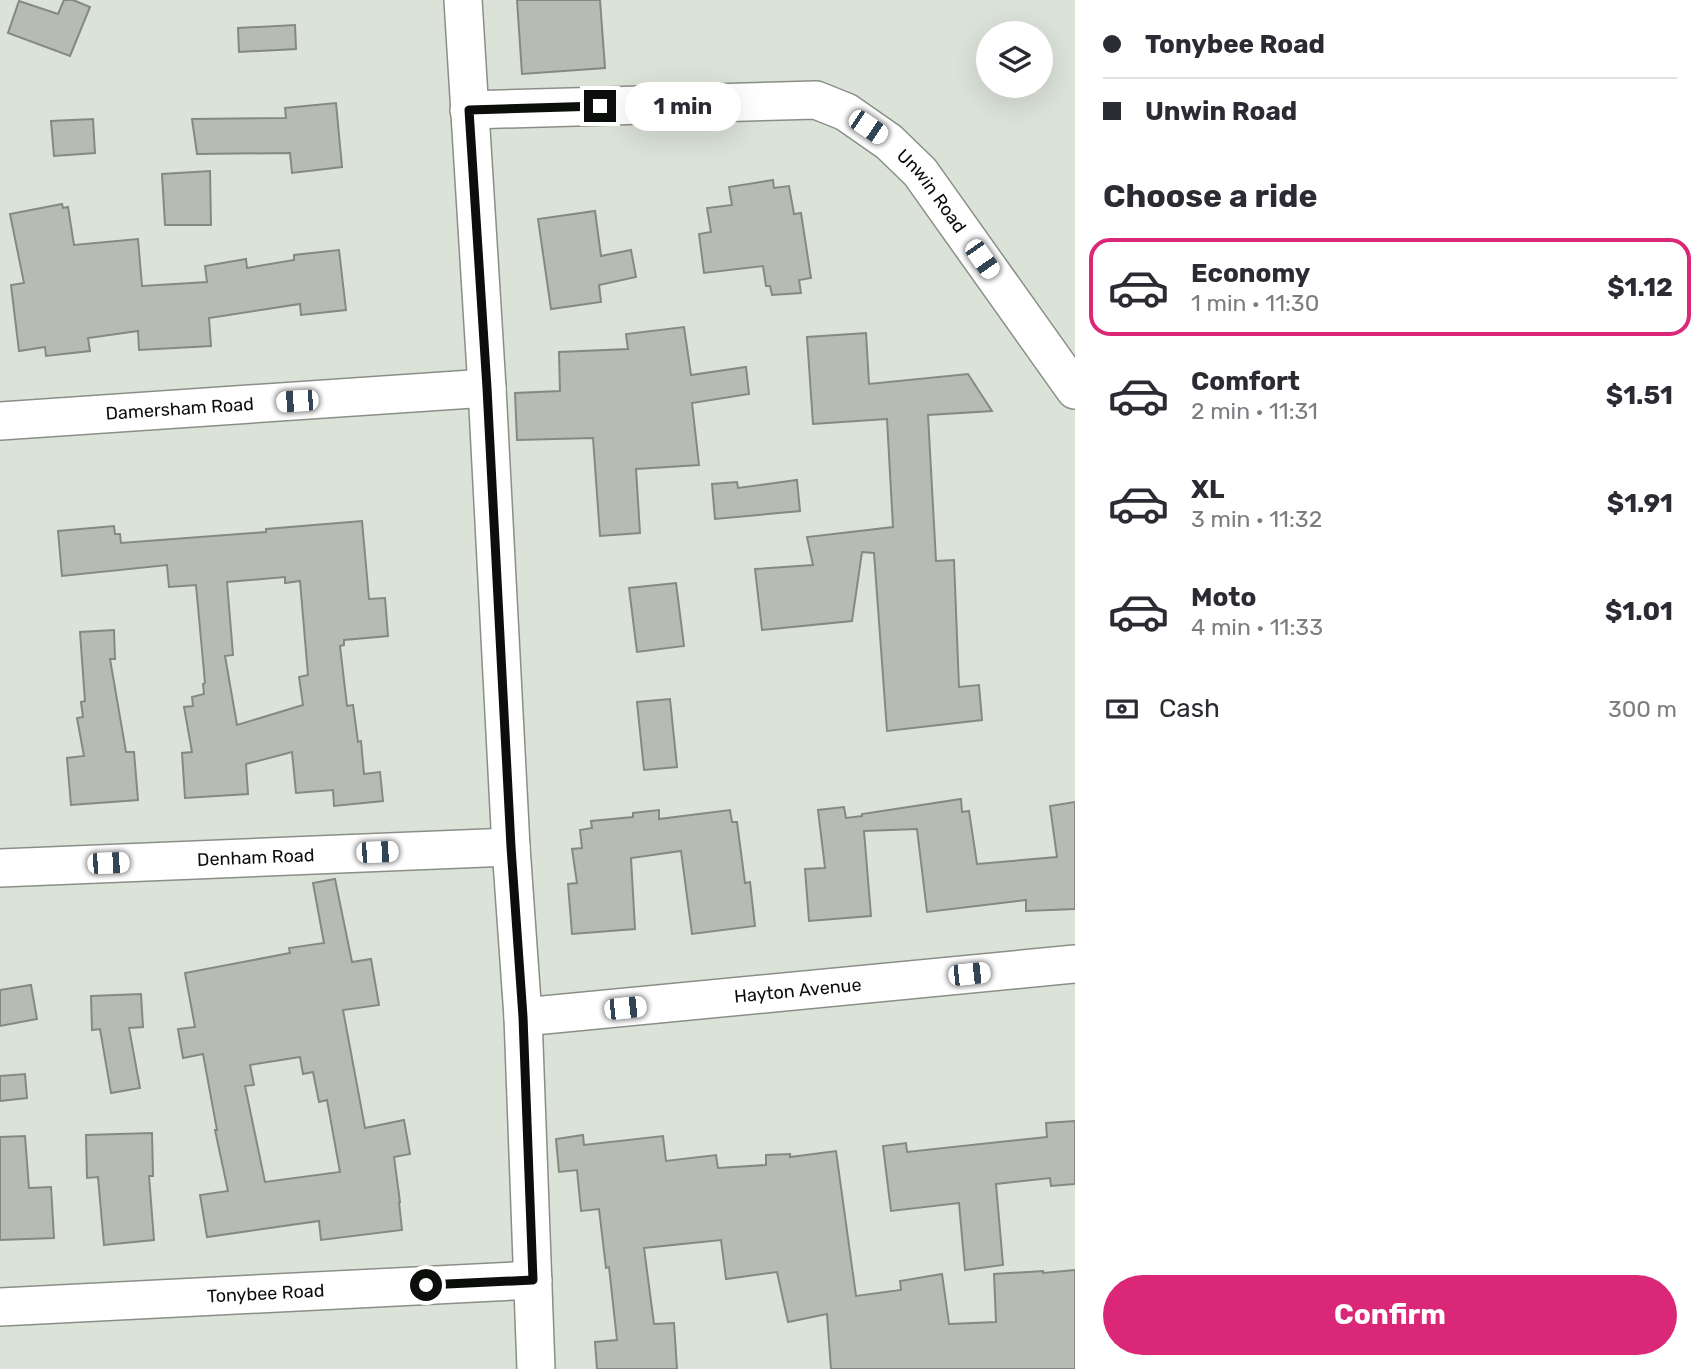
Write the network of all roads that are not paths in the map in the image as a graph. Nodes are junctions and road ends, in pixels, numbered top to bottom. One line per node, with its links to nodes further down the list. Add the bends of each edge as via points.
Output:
1 (463, 0): 2 (street)
2 (469, 110): 3 (street); 4 (street, Unwin Road, via 816,100 846,112 889,142 920,172)
3 (487, 388): 5 (street, Damersham Road); 6 (street)
4 (1075, 390)
5 (0, 421)
6 (511, 847): 7 (street, Denham Road); 9 (street)
7 (0, 868)
8 (1075, 964): 9 (street, Hayton Avenue)
9 (523, 1017): 10 (street)
10 (533, 1280): 11 (street, Tonybee Road); 12 (street)
11 (0, 1307)
12 (536, 1369)

